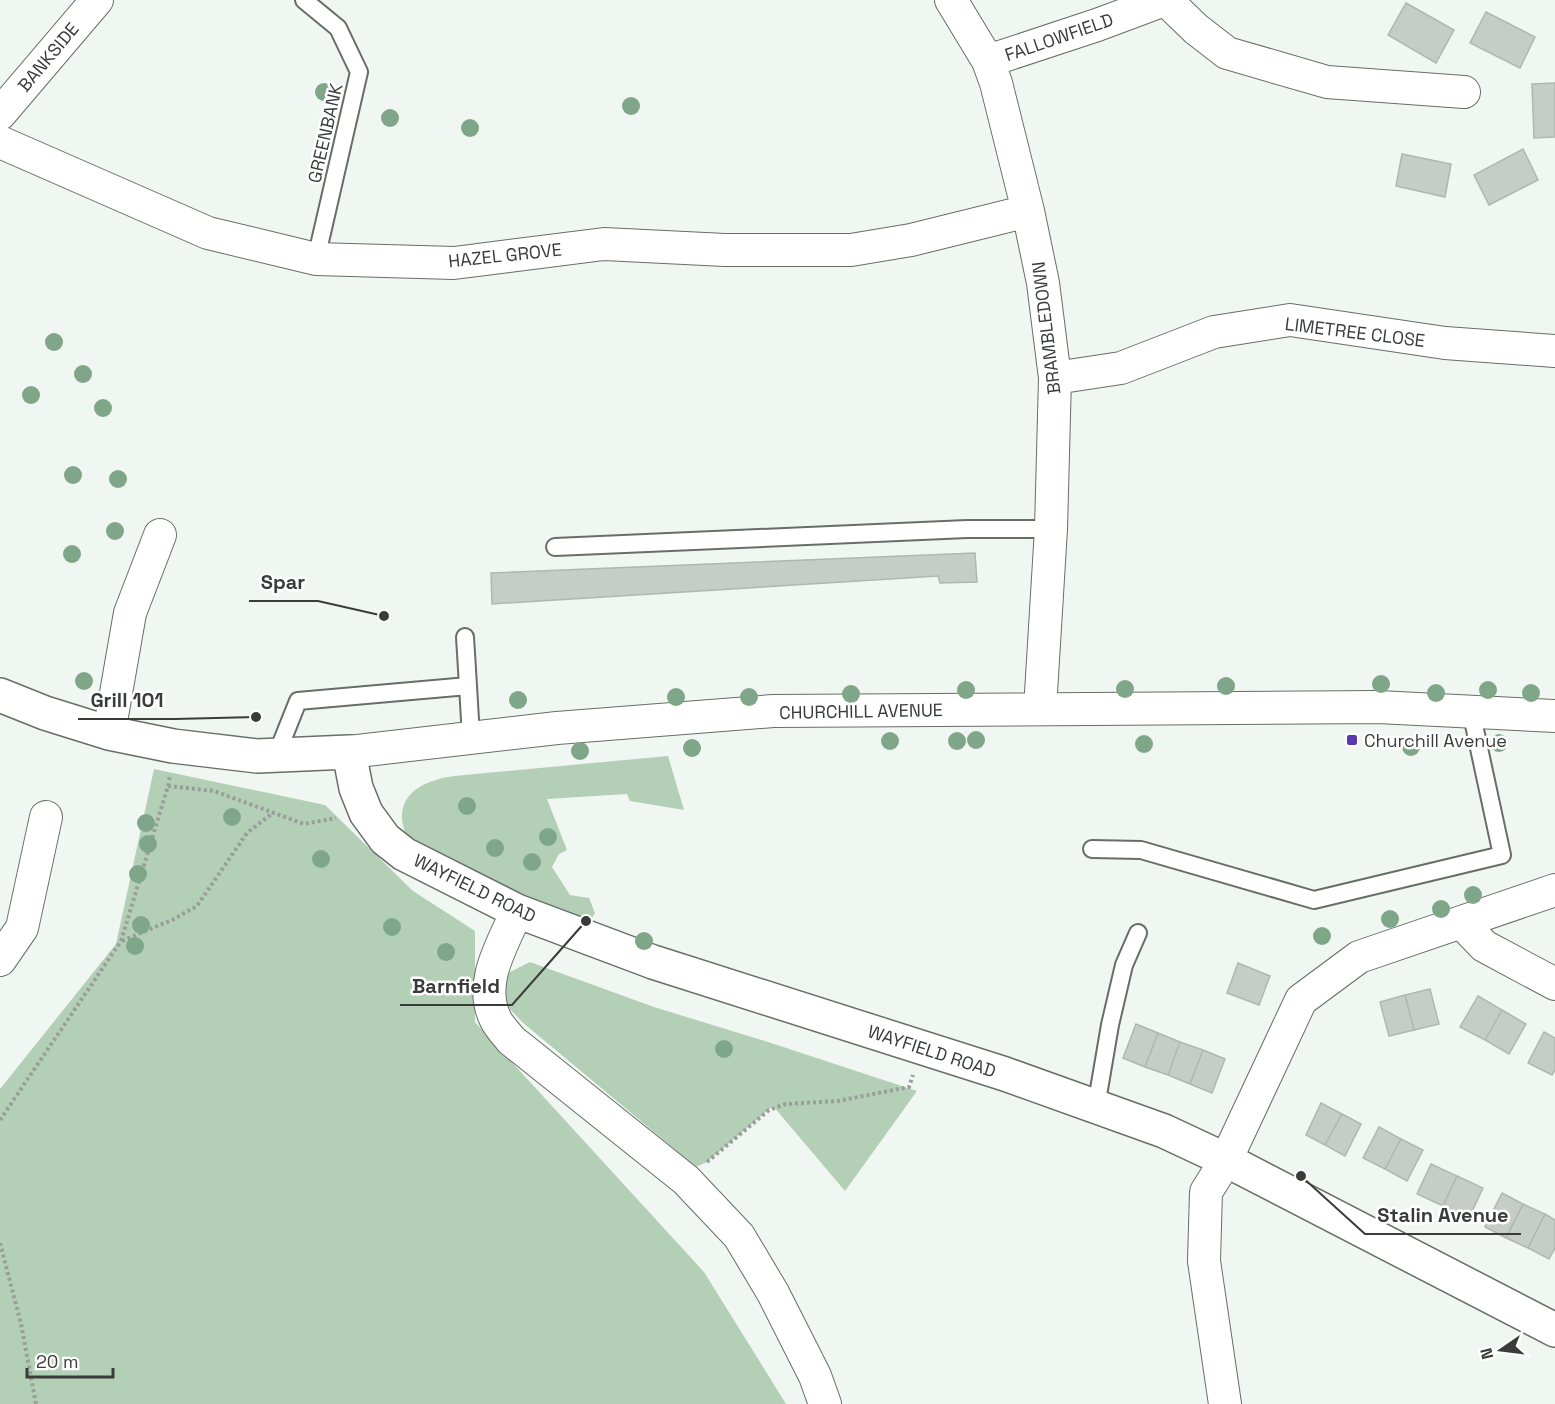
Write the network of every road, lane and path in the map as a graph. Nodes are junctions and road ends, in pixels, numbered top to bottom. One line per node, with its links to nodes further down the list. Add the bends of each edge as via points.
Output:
1 (96, 0): 7 (street, BANKSIDE)
2 (304, 0): 10 (lane, GREENBANK, via 338,28 359,72)
3 (951, 0): 5 (street, BRAMBLEDOWN)
4 (1165, 0): 5 (street, FALLOWFIELD); 6 (street, via 1227,53 1326,82)
5 (988, 61): 9 (street, BRAMBLEDOWN)
6 (1464, 92)
7 (0, 114)
8 (0, 142): 10 (street, HAZEL GROVE, via 208,233)
9 (1028, 211): 10 (street, HAZEL GROVE, via 911,240 851,250 725,250 604,244 454,263); 12 (street, BRAMBLEDOWN, via 1043,284)
10 (316, 259)
11 (1555, 351): 12 (street, LIMETREE CLOSE, via 1445,343 1290,320 1214,332 1121,368)
12 (1055, 378): 13 (street, BRAMBLEDOWN)
13 (1051, 529): 15 (lane, via 967,529); 19 (street, BRAMBLEDOWN)
14 (160, 535): 22 (street, via 130,613)
15 (555, 547)
16 (465, 637): 17 (lane)
17 (468, 686): 23 (lane); 26 (lane, via 298,701)
18 (0, 695): 22 (street)
19 (1040, 709): 20 (street, CHURCHILL AVENUE, via 1378,707); 23 (street, CHURCHILL AVENUE, via 773,711)
20 (1471, 711): 21 (street, CHURCHILL AVENUE); 31 (lane, via 1502,855 1314,900 1141,850)
21 (1555, 716)
22 (109, 733): 24 (street)
23 (471, 737): 25 (street, CHURCHILL AVENUE)
24 (173, 746): 26 (street); 27 (path)
25 (349, 752): 26 (street); 29 (street, WAYFIELD ROAD)
26 (276, 756)
27 (168, 786): 28 (path, via 214,791); 36 (path)
28 (274, 812): 29 (path, via 304,824); 36 (path, via 247,833 197,906)
29 (366, 813): 33 (street, WAYFIELD ROAD, via 385,839 404,854)
30 (46, 817): 37 (street, via 22,928)
31 (1092, 849)
32 (1555, 890): 34 (street)
33 (517, 911): 39 (street, WAYFIELD ROAD, via 653,962); 43 (street, via 492,970 488,993 495,1018 511,1040)
34 (1461, 922): 38 (street, via 1484,946); 42 (street, via 1359,957 1301,1000)
35 (1138, 933): 40 (lane, via 1124,965)
36 (121, 941): 41 (path)
37 (0, 960)
38 (1555, 984)
39 (923, 1048): 40 (street, WAYFIELD ROAD); 43 (path, via 909,1087 838,1101 786,1104 769,1110)
40 (1096, 1107): 42 (street, WAYFIELD ROAD, via 1164,1131)
41 (0, 1120)
42 (1226, 1160): 45 (street, WAYFIELD ROAD); 48 (street, via 1206,1192 1204,1261)
43 (686, 1180): 47 (street, via 739,1236 773,1293)
44 (0, 1243): 46 (path)
45 (1555, 1330)
46 (36, 1404)
47 (825, 1404)
48 (1225, 1404)

